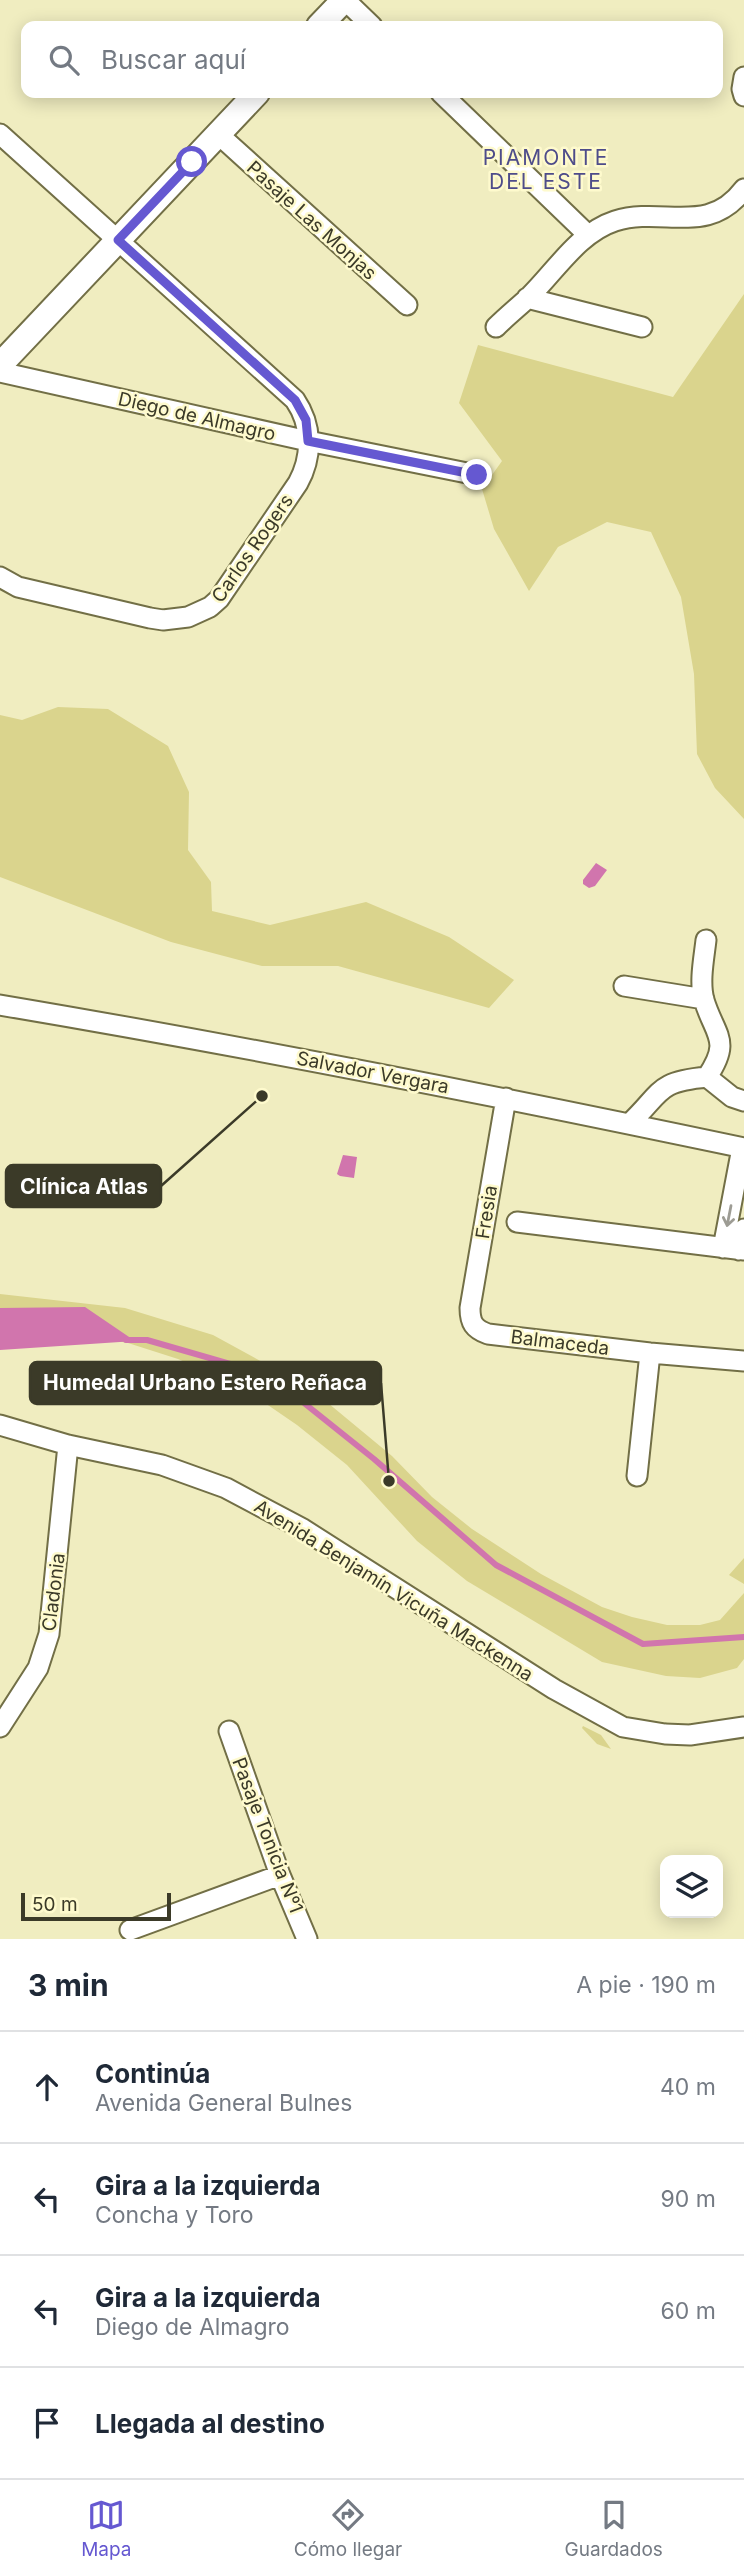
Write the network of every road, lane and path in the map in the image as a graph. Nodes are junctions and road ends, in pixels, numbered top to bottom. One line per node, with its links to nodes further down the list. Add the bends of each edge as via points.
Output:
1 (345, 0): 2 (street); 3 (street)
2 (324, 21)
3 (367, 21)
4 (744, 77): 5 (street)
5 (744, 96)
6 (252, 98): 9 (street)
7 (446, 98): 11 (street)
8 (0, 134): 12 (street)
9 (218, 134): 12 (street); 14 (street, Pasaje Las Monjas)
10 (744, 189): 11 (street, via 727,208 711,215 632,218)
11 (588, 235): 13 (street)
12 (118, 240): 17 (street); 19 (street, via 295,400 306,420)
13 (527, 298): 15 (street); 16 (street)
14 (407, 305)
15 (496, 327)
16 (642, 327)
17 (0, 365)
18 (0, 372): 19 (street, Diego de Almagro)
19 (308, 441): 20 (street, Diego de Almagro); 21 (street, Carlos Rogers, via 306,465 298,483 219,599 199,613 175,620 150,618 18,587)
20 (477, 475)
21 (0, 577)
22 (706, 940): 24 (street)
23 (624, 986): 24 (street)
24 (704, 999): 26 (street, via 720,1038 720,1053)
25 (0, 1006): 27 (street, Salvador Vergara)
26 (707, 1077): 28 (street); 29 (street, via 666,1085)
27 (506, 1098): 29 (street, Salvador Vergara); 34 (street, Fresia, via 470,1308)
28 (744, 1101)
29 (629, 1124): 30 (street, Salvador Vergara)
30 (743, 1148): 33 (street, one-way to 33)
31 (517, 1222): 33 (street)
32 (744, 1229): 33 (street)
33 (735, 1249)
34 (473, 1326): 35 (street, Balmaceda, via 488,1334)
35 (650, 1353): 36 (street, Balmaceda); 39 (street)
36 (744, 1361)
37 (0, 1425): 38 (street, Avenida Benjamín Vicuña Mackenna)
38 (68, 1445): 40 (street, Cladonia, via 48,1634 38,1668); 41 (street, Avenida Benjamín Vicuña Mackenna, via 162,1465 226,1488 303,1529 554,1689 623,1727 691,1735)
39 (636, 1476)
40 (0, 1727)
41 (744, 1727)
42 (229, 1731): 43 (street, Pasaje Tonicia Nº1)
43 (280, 1875): 44 (street); 45 (street, Pasaje Tonicia Nº1)
44 (130, 1930)
45 (307, 1939)

